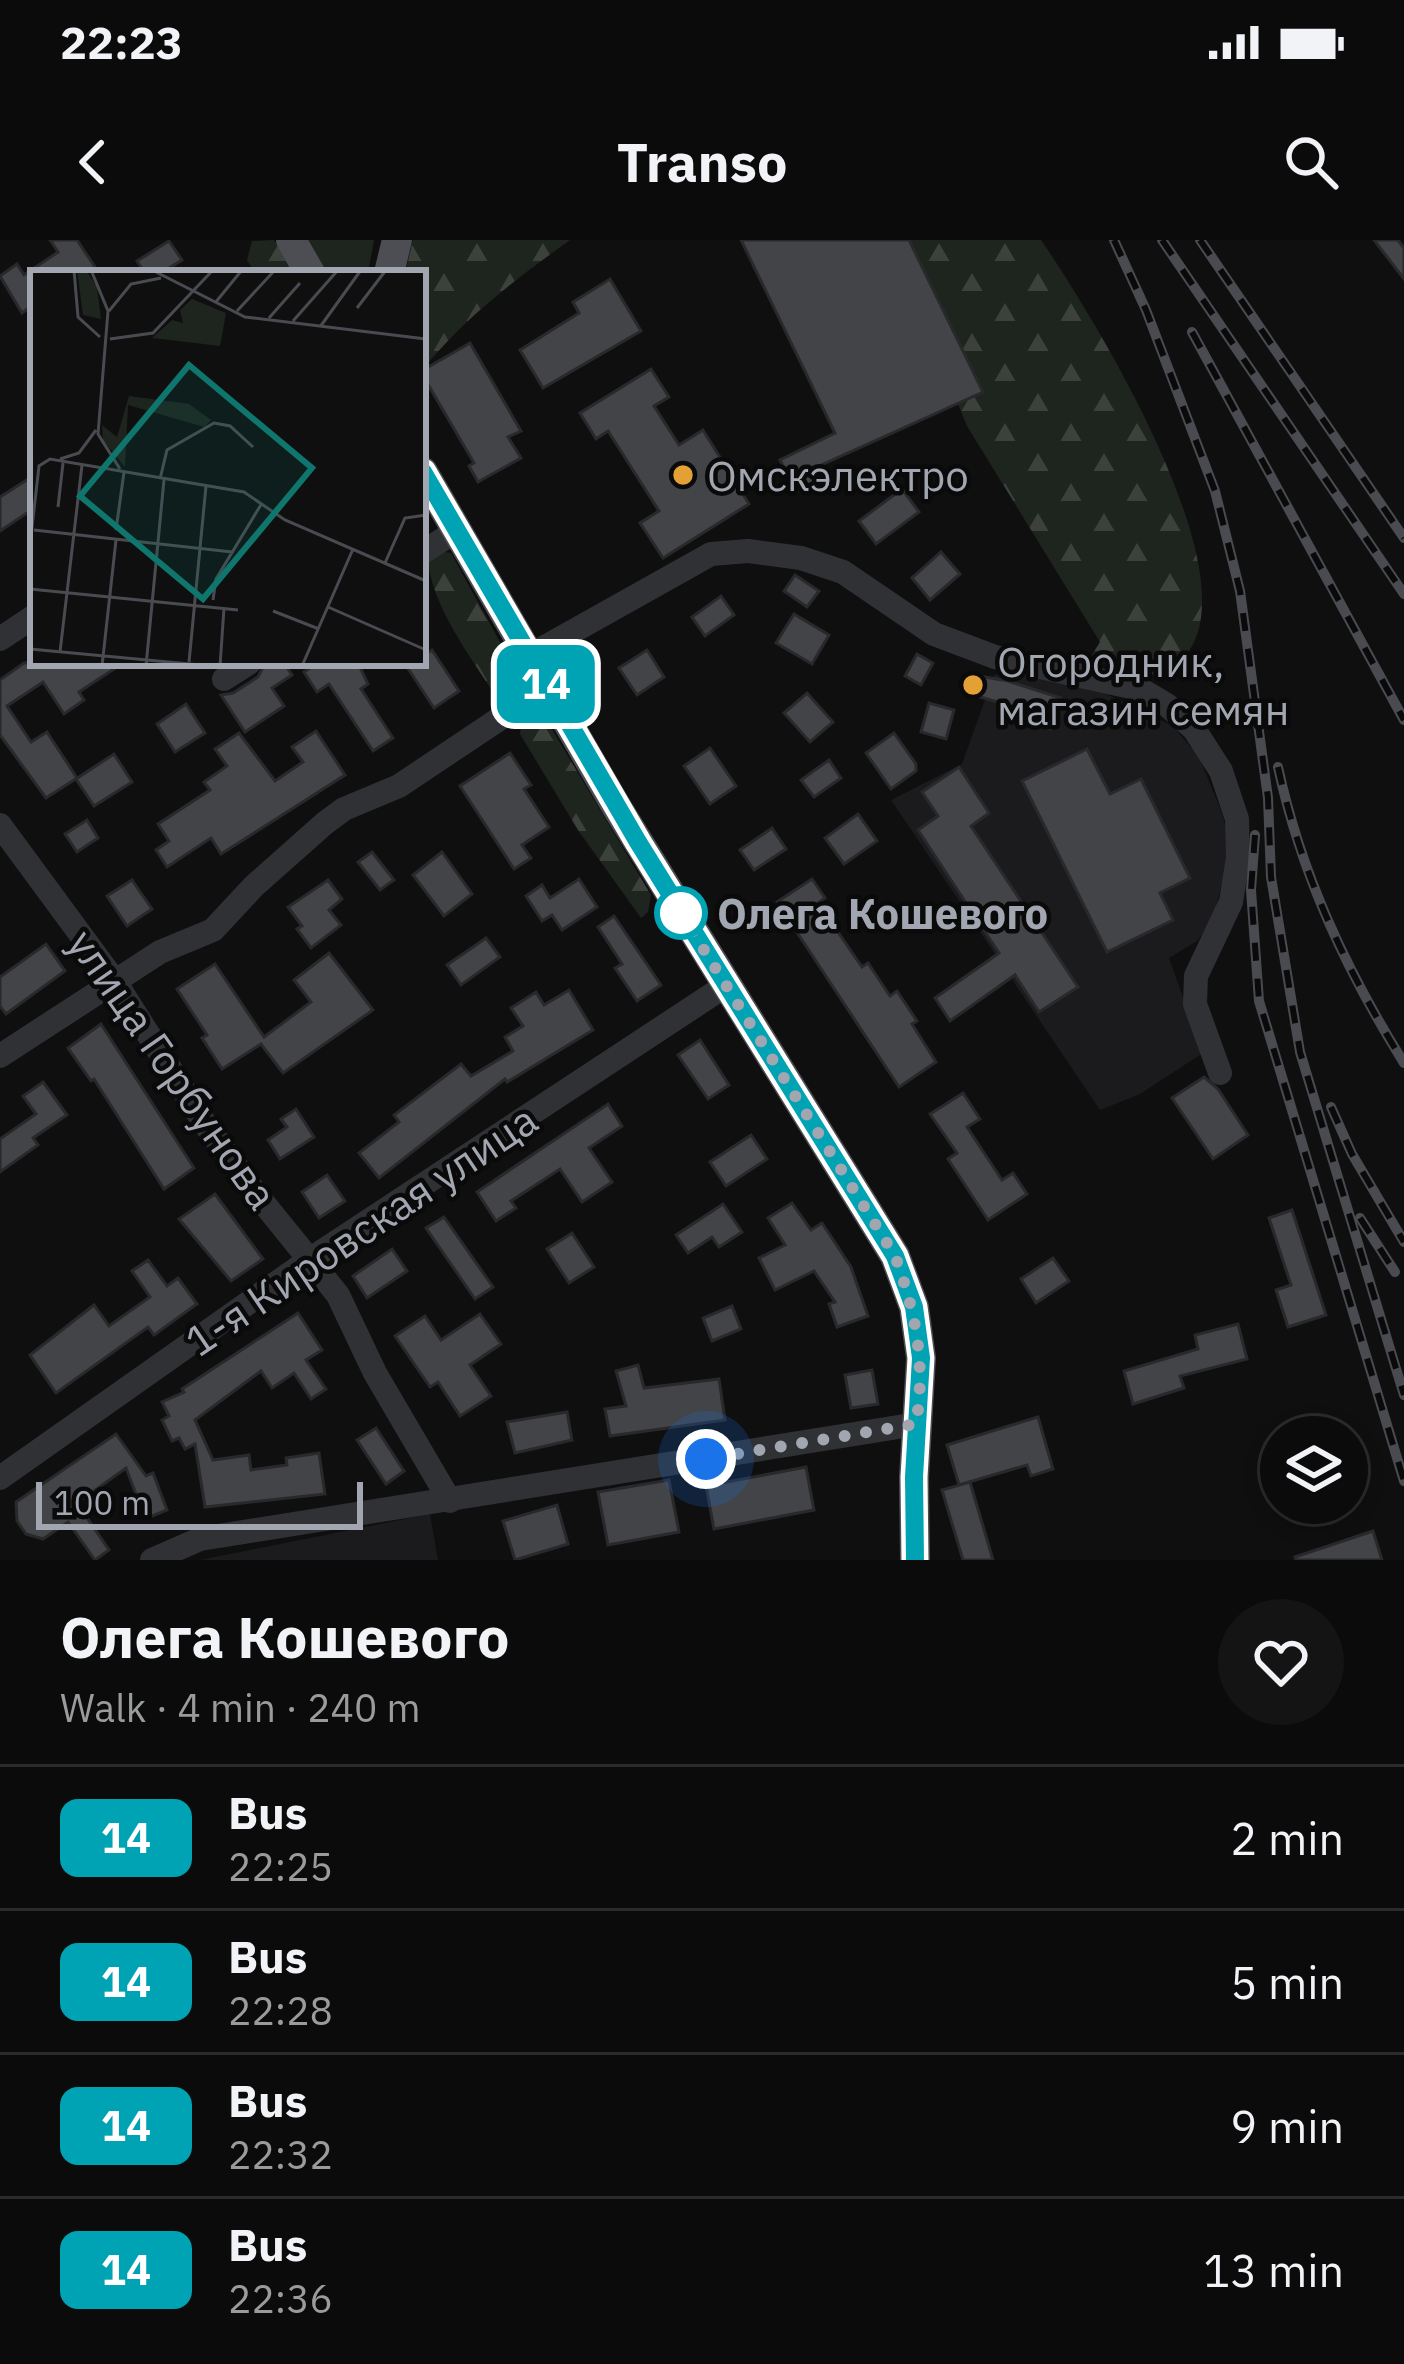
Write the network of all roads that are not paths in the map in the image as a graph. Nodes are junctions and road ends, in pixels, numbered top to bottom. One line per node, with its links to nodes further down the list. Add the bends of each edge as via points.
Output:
1 (291, 240): 3 (main road)
2 (397, 240): 4 (main road)
3 (308, 270)
4 (390, 270)
5 (426, 477): 6 (main road)
6 (456, 531): 7 (street); 10 (main road)
7 (426, 550)
8 (30, 619): 9 (street)
9 (0, 639)
10 (529, 656): 13 (main road); 18 (street, via 711,554 748,551 843,572 934,634 995,657 1139,689 1168,705 1221,771 1237,820 1231,902 1196,976 1195,1004)
11 (244, 666): 12 (street)
12 (224, 679)
13 (547, 686): 15 (street, via 399,786 344,809 213,930); 16 (main road)
14 (3, 835): 15 (street, улица Горбунова)
15 (114, 980): 17 (street); 19 (street, улица Горбунова, via 206,1124)
16 (725, 986): 19 (street, 1-я Кировская улица); 20 (main road, via 895,1256 921,1358)
17 (0, 1056)
18 (1220, 1073)
19 (309, 1260): 21 (street, 1-я Кировская улица); 22 (street, улица Горбунова, via 353,1319)
20 (916, 1424): 22 (street); 24 (main road)
21 (0, 1478)
22 (450, 1501): 23 (street, via 200,1539)
23 (152, 1560)
24 (915, 1560)

